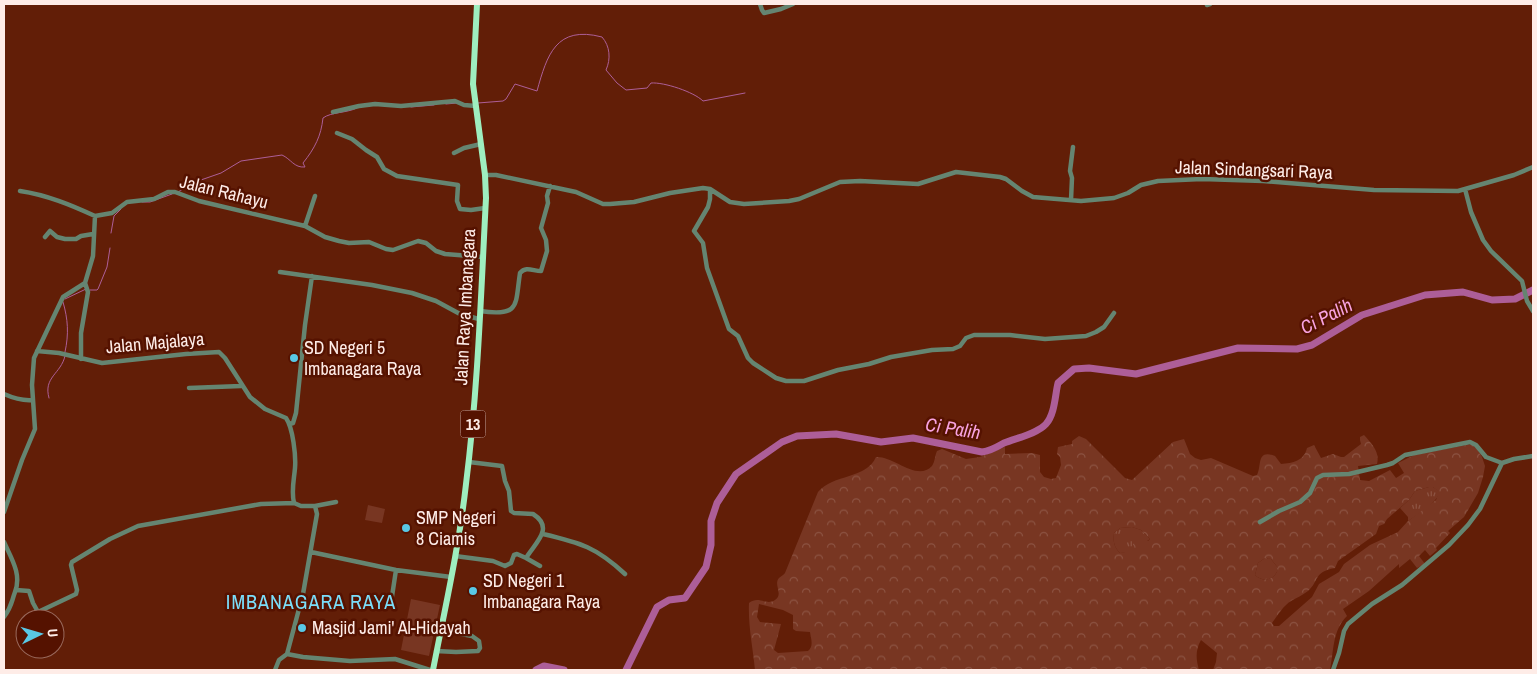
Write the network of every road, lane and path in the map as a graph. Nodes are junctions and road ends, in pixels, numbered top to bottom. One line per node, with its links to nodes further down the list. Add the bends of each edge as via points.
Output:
1 (477, 4): 4 (highway, Jalan Raya Imbanagara / 13)
2 (760, 4): 3 (street, via 764,13)
3 (793, 4)
4 (476, 104): 5 (street, via 375,104); 7 (highway, Jalan Raya Imbanagara / 13)
5 (333, 112)
6 (337, 133): 18 (street, via 377,156 384,168 397,176 458,185 460,209)
7 (481, 144): 9 (street); 11 (highway, Jalan Raya Imbanagara / 13)
8 (1073, 147): 17 (street)
9 (454, 153)
10 (1533, 166): 14 (street, Jalan Sindangsari Raya)
11 (485, 174): 12 (street); 18 (highway, Jalan Raya Imbanagara / 13)
12 (550, 186): 13 (street, via 576,192 603,204); 27 (street, via 541,228 548,251 541,271 522,270 516,304 506,312)
13 (710, 189): 17 (street, Jalan Sindangsari Raya, via 737,204 784,202 840,182 918,184 949,173 964,172 1006,179 1033,197); 29 (street, via 708,207 694,230 703,243 707,268 729,329 738,336 753,363 780,380 804,381 891,357 953,349 974,335 1010,334 1045,339 1086,336 1104,327)
14 (1466, 189): 17 (street, Jalan Sindangsari Raya, via 1446,192 1374,190 1202,178 1158,180 1114,198); 28 (street, via 1471,212 1483,240 1522,281)
15 (20, 191): 19 (street, via 60,201)
16 (315, 196): 20 (street)
17 (1071, 200)
18 (485, 208): 23 (highway, Jalan Raya Imbanagara / 13)
19 (95, 216): 20 (street, Jalan Rahayu, via 112,213 127,202 176,192 199,201); 21 (street)
20 (306, 226): 23 (street, Jalan Rahayu, via 324,237 349,243 369,242 390,250 418,241 444,254)
21 (93, 234): 22 (street, via 65,239 50,231); 26 (street, via 93,256)
22 (45, 237)
23 (483, 257): 27 (highway, Jalan Raya Imbanagara / 13)
24 (280, 272): 25 (street)
25 (312, 276): 30 (street, via 419,295 460,314); 37 (street, via 296,413)
26 (85, 283): 31 (street, via 63,298); 32 (street, via 88,289)
27 (480, 311): 30 (highway, Jalan Raya Imbanagara / 13)
28 (1533, 311)
29 (1114, 313)
30 (480, 319): 39 (highway, Jalan Raya Imbanagara / 13)
31 (37, 350): 32 (street, Jalan Majalaya); 36 (street, via 33,366)
32 (80, 359): 33 (street, Jalan Majalaya, via 109,362 219,352)
33 (242, 386): 34 (street); 37 (street, Jalan Majalaya, via 258,404 284,417)
34 (189, 388)
35 (4, 394): 36 (street, via 18,400)
36 (33, 400): 44 (street, via 36,429)
37 (290, 424): 42 (street, via 295,463)
38 (1533, 456): 40 (street)
39 (469, 462): 46 (street, via 502,466 510,492 511,511 537,516 543,525); 49 (highway, Jalan Raya Imbanagara / 13)
40 (1502, 463): 45 (street, via 1486,457 1470,442 1405,455 1387,465 1349,474 1323,475 1317,478 1310,493 1300,502); 63 (street, via 1480,509 1461,532 1402,585 1348,624)
41 (336, 502): 43 (street)
42 (294, 503): 43 (street); 55 (street, via 258,504 126,530 72,562 76,594 38,612 29,591)
43 (314, 506): 48 (street, via 317,518)
44 (4, 512)
45 (1260, 522)
46 (542, 534): 50 (street); 53 (street, via 584,545 610,560)
47 (4, 542): 55 (street, via 17,572)
48 (311, 552): 52 (street); 60 (street)
49 (455, 556): 50 (street, via 493,561 505,566 511,563 514,555); 54 (highway, Jalan Raya Imbanagara / 13)
50 (526, 558): 51 (street)
51 (540, 566)
52 (396, 570): 54 (street); 56 (street)
53 (625, 574)
54 (450, 577): 58 (highway, Jalan Raya Imbanagara / 13)
55 (16, 590): 57 (street, via 14,601)
56 (391, 603)
57 (4, 617)
58 (440, 630): 59 (highway, Jalan Raya Imbanagara / 13); 59 (street, via 472,636 479,641 480,648 465,652)
59 (436, 651): 62 (highway, Jalan Raya Imbanagara / 13)
60 (287, 654): 61 (street, via 279,660); 62 (street, via 350,661 395,659)
61 (275, 670)
62 (432, 670)
63 (1333, 670)

